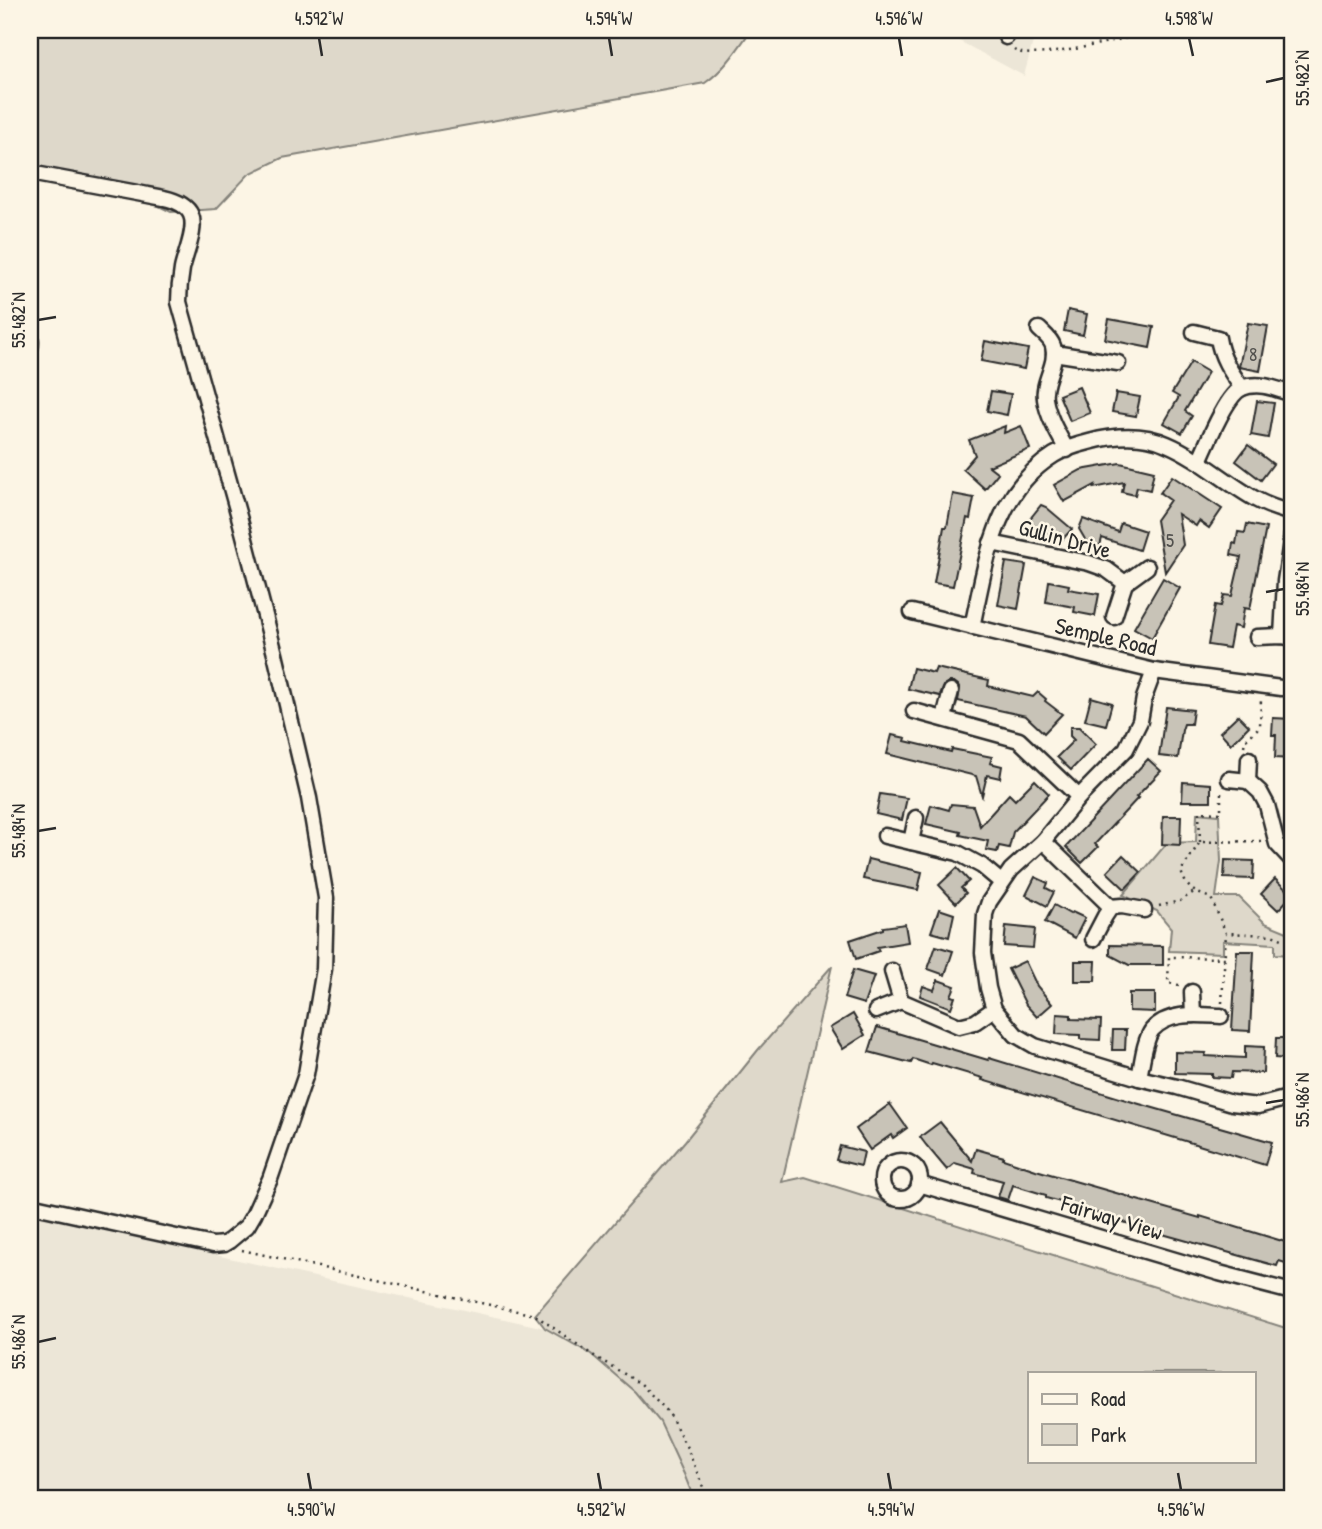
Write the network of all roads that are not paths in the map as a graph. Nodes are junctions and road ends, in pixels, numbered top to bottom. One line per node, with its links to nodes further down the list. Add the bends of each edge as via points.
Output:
1 (30, 173): 48 (street, via 164,198 191,214 193,228 182,267 179,302 275,654 309,798 326,898 324,969 306,1074 270,1179 247,1226 224,1244 203,1244)
2 (1039, 328): 4 (street)
3 (1194, 332): 6 (street, via 1218,338 1227,366)
4 (1054, 353): 5 (street); 8 (street, via 1045,397)
5 (1118, 363)
6 (1242, 388): 7 (street, via 1264,385); 9 (street, via 1228,402)
7 (1292, 394)
8 (1066, 450): 9 (street, via 1119,436 1142,437 1166,443); 12 (street, via 1035,469 1016,491)
9 (1199, 461): 10 (street, via 1258,501)
10 (1292, 513)
11 (1292, 535): 18 (street, via 1285,581)
12 (991, 543): 14 (street, Gullin Drive, via 1089,563); 17 (street)
13 (1147, 567): 14 (street, Gullin Drive)
14 (1125, 583): 16 (street, Gullin Drive)
15 (912, 612): 17 (street, Semple Road)
16 (1114, 617)
17 (972, 627): 20 (street, Semple Road)
18 (1287, 637): 19 (street)
19 (1258, 638)
20 (1154, 671): 21 (street, Semple Road); 28 (street, via 1140,721 1126,749)
21 (1292, 688)
22 (951, 691): 24 (street)
23 (914, 711): 24 (street)
24 (944, 718): 28 (street, via 1019,740)
25 (1247, 754): 26 (street)
26 (1248, 780): 27 (street); 33 (street, via 1267,806 1277,844)
27 (1225, 783)
28 (1079, 797): 31 (street)
29 (916, 818): 32 (street)
30 (885, 836): 32 (street)
31 (1043, 841): 34 (street); 35 (street)
32 (911, 842): 34 (street, via 958,853)
33 (1292, 860)
34 (1001, 882): 41 (street, via 989,902 983,934 988,988)
35 (1111, 907): 36 (street); 37 (street)
36 (1144, 910)
37 (1093, 939)
38 (892, 971): 40 (street)
39 (1192, 992): 43 (street)
40 (901, 1001): 41 (street, via 959,1026); 42 (street)
41 (995, 1009): 45 (street, via 1016,1035 1035,1045)
42 (876, 1011)
43 (1193, 1015): 44 (street); 45 (street, via 1165,1021 1153,1030)
44 (1221, 1016)
45 (1139, 1078): 46 (street, via 1232,1103 1258,1106)
46 (1292, 1097)
47 (919, 1184): 49 (street, Fairway View)
48 (30, 1205)
49 (1292, 1292)

